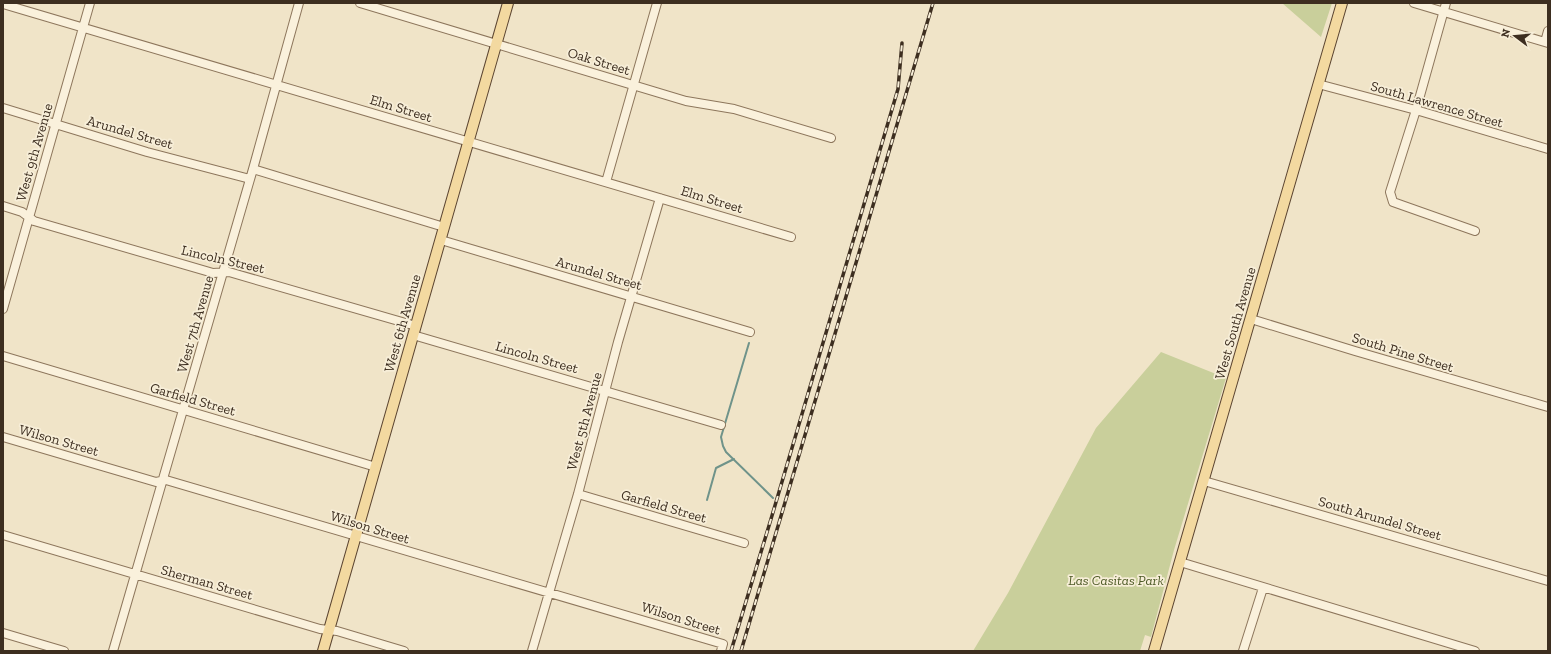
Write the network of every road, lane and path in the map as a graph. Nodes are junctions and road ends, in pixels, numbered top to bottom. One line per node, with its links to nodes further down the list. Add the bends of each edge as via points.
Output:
1 (90, 3): 10 (street, West 9th Avenue)
2 (299, 3): 14 (street, West 7th Avenue)
3 (360, 3): 13 (street, Oak Street)
4 (508, 3): 13 (main road, West 6th Avenue)
5 (657, 3): 16 (street)
6 (1342, 3): 15 (main road, West South Avenue)
7 (1414, 3): 9 (street)
8 (3, 4): 10 (street, Elm Street)
9 (1445, 7): 12 (street); 18 (street)
10 (83, 27): 14 (street, Elm Street); 19 (street, West 9th Avenue)
11 (1548, 31): 12 (street)
12 (1546, 42)
13 (496, 44): 16 (street, Oak Street); 21 (main road, West 6th Avenue)
14 (277, 84): 21 (street, Elm Street); 23 (street, West 7th Avenue)
15 (1318, 84): 18 (street, South Lawrence Street); 36 (main road, West South Avenue)
16 (634, 85): 20 (street, Oak Street, via 686,101 734,109); 25 (street)
17 (3, 108): 19 (street, Arundel Street)
18 (1416, 110): 22 (street, South Lawrence Street); 30 (street, via 1390,192 1393,202)
19 (55, 124): 24 (street, Arundel Street); 28 (street, West 9th Avenue)
20 (831, 138)
21 (468, 142): 25 (street, Elm Street); 29 (main road, West 6th Avenue)
22 (1548, 149)
23 (253, 170): 24 (street, West 7th Avenue); 29 (street)
24 (250, 179): 33 (street, West 7th Avenue)
25 (606, 182): 26 (street, Elm Street)
26 (660, 198): 31 (street, Elm Street); 34 (street, West 5th Avenue)
27 (3, 206): 28 (street, Lincoln Street)
28 (29, 216): 33 (street, Lincoln Street, via 34,221 206,271); 35 (street, West 9th Avenue)
29 (444, 227): 32 (main road, West 6th Avenue)
30 (1475, 231)
31 (791, 236)
32 (441, 240): 34 (street, Arundel Street); 37 (main road, West 6th Avenue)
33 (223, 272): 37 (street, Lincoln Street); 42 (street, West 7th Avenue)
34 (631, 296): 38 (street, Arundel Street); 40 (street, West 5th Avenue)
35 (3, 309)
36 (1251, 319): 41 (street, South Pine Street); 47 (main road, West South Avenue)
37 (415, 330): 40 (street, Lincoln Street); 45 (main road, West 6th Avenue)
38 (750, 332)
39 (3, 356): 42 (street, Garfield Street)
40 (606, 391): 43 (street, Lincoln Street); 48 (street, West 5th Avenue)
41 (1548, 407)
42 (183, 410): 45 (street, Garfield Street); 46 (street, West 7th Avenue)
43 (721, 425)
44 (3, 437): 46 (street, Wilson Street, via 156,482)
45 (376, 467): 50 (main road, West 6th Avenue)
46 (162, 480): 50 (street, Wilson Street); 53 (street, West 7th Avenue)
47 (1204, 481): 52 (main road, West South Avenue); 54 (street, South Arundel Street)
48 (578, 494): 51 (street, Garfield Street); 56 (street, West 5th Avenue)
49 (3, 535): 53 (street, Sherman Street)
50 (356, 536): 56 (street, Wilson Street); 57 (main road, West 6th Avenue)
51 (744, 542)
52 (1180, 562): 55 (street); 65 (main road, West South Avenue)
53 (136, 574): 57 (street, Sherman Street); 60 (street, West 7th Avenue)
54 (1548, 581)
55 (1263, 588): 66 (street); 67 (street)
56 (549, 593): 63 (street, West 5th Avenue); 64 (street, Wilson Street, via 723,644)
57 (329, 630): 61 (main road, West 6th Avenue); 62 (street, Sherman Street)
58 (3, 633): 59 (street)
59 (64, 651)
60 (113, 651)
61 (323, 651)
62 (404, 651)
63 (532, 651)
64 (721, 651)
65 (1154, 651)
66 (1245, 651)
67 (1475, 651)

